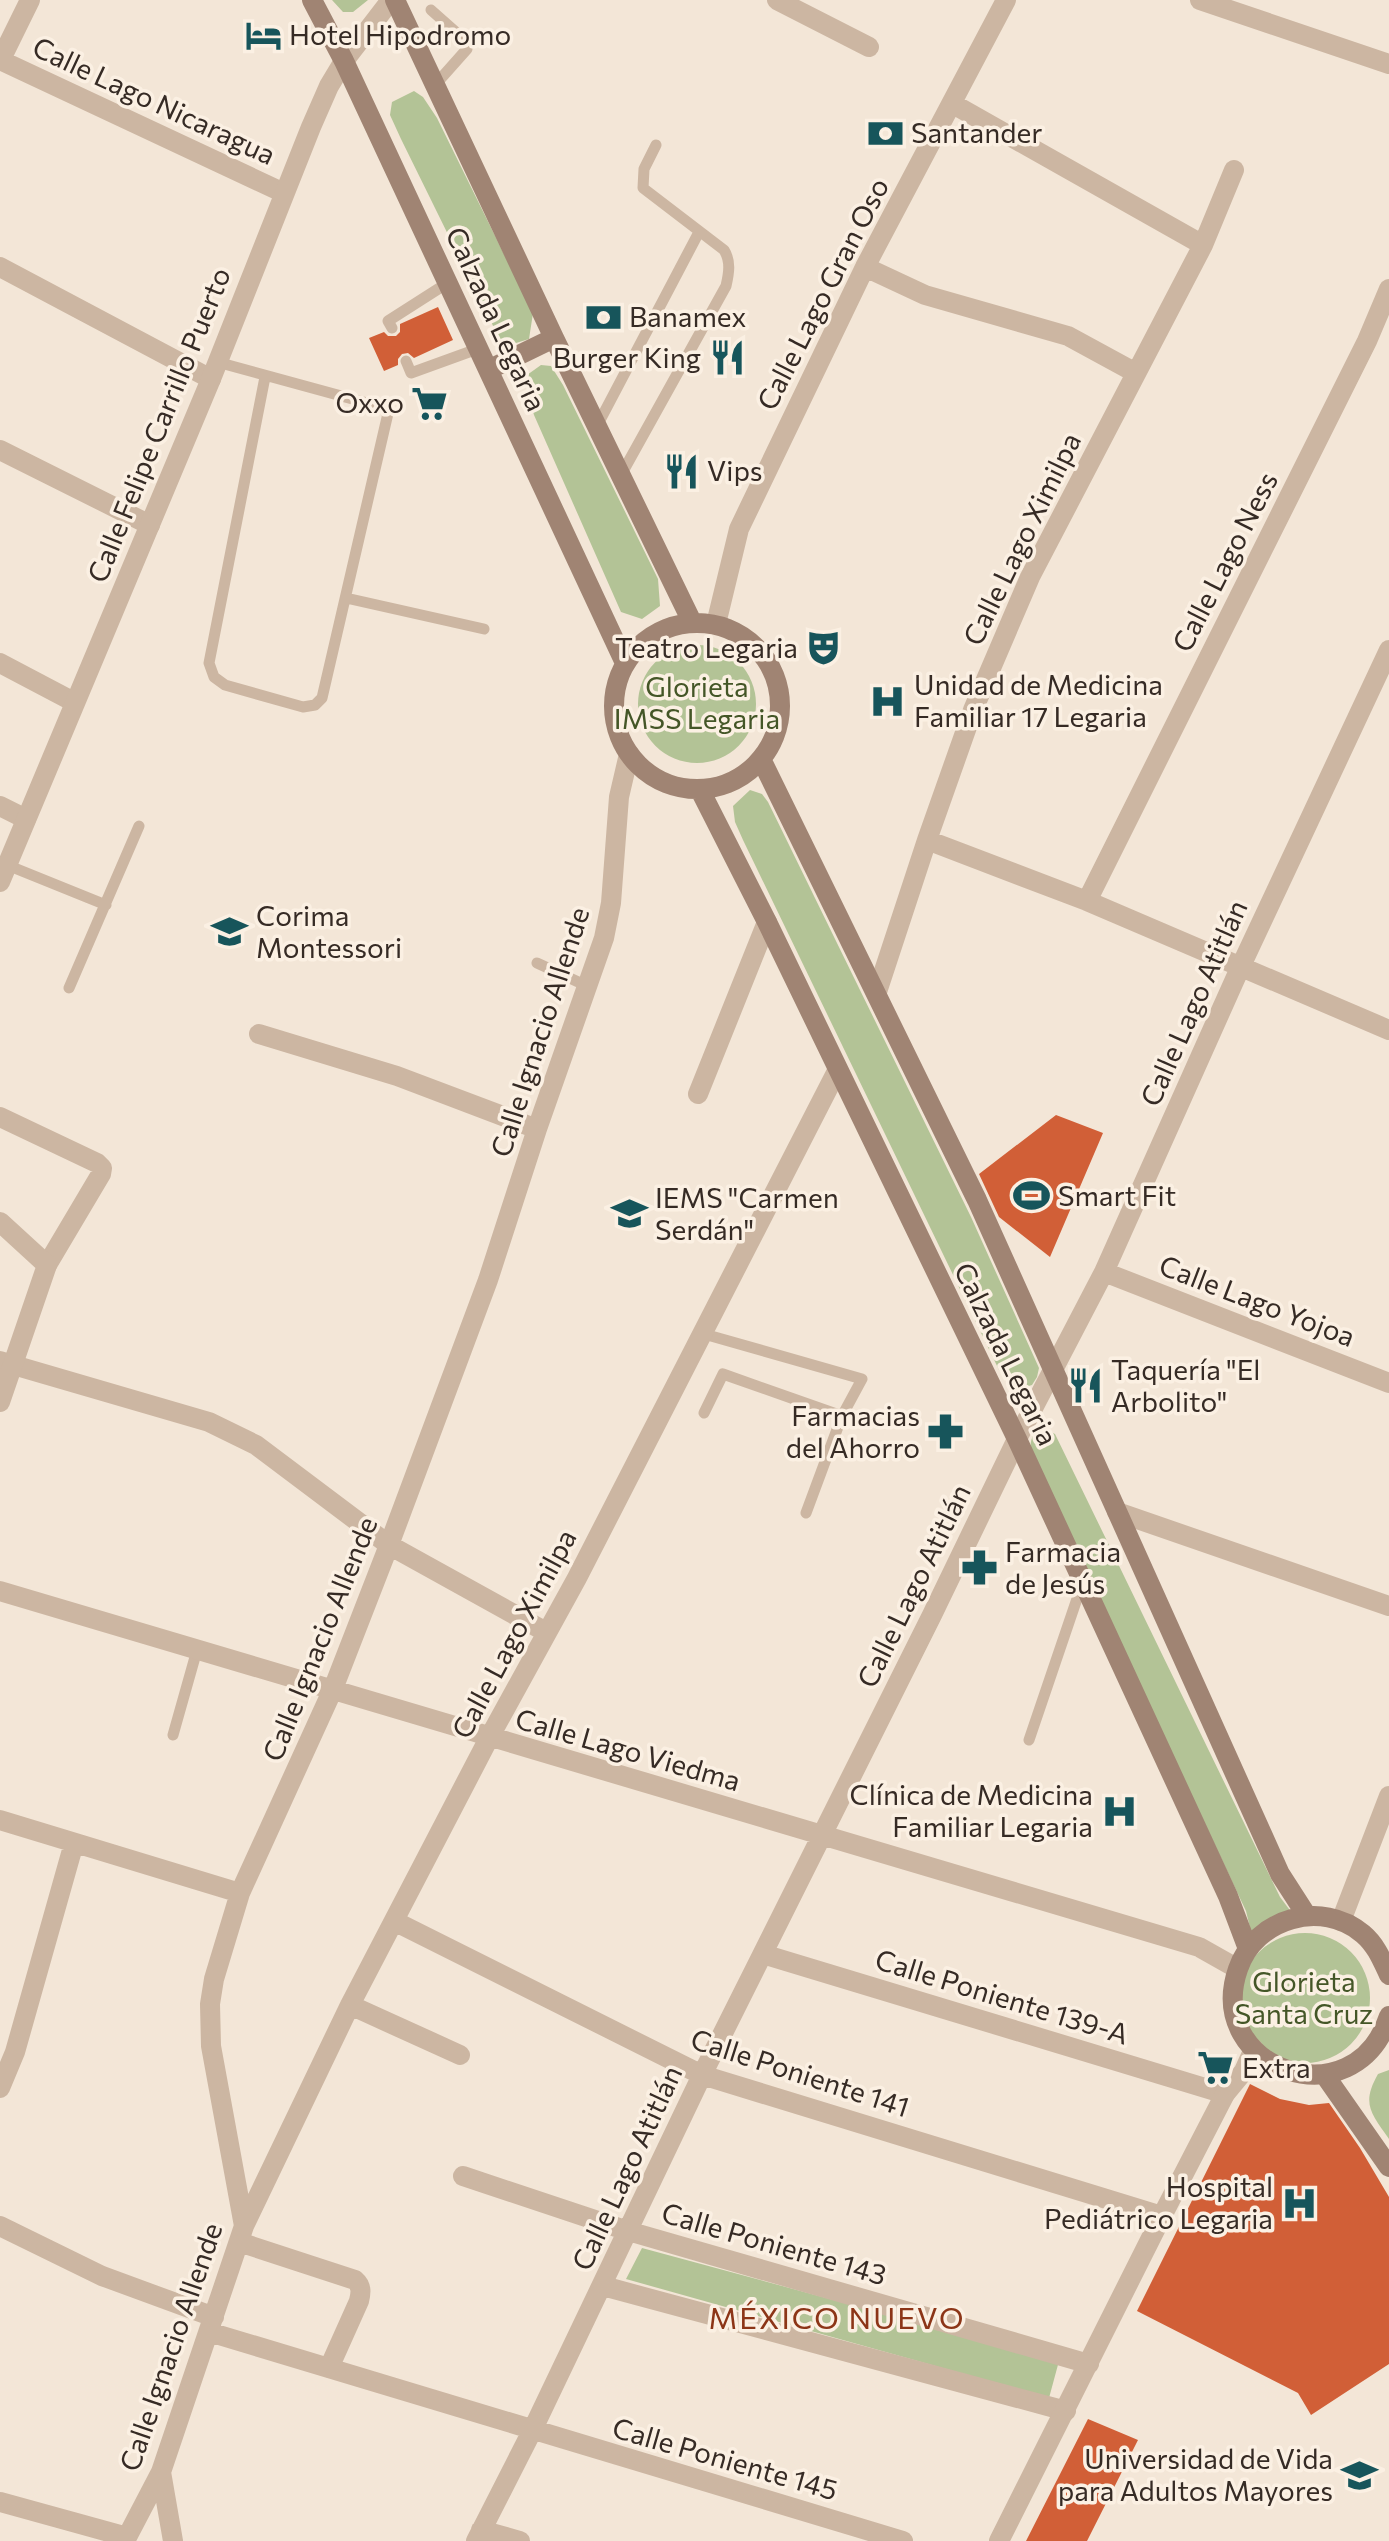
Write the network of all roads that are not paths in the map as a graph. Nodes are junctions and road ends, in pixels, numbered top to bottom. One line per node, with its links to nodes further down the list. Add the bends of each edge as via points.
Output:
1 (30, 0): 9 (street)
2 (312, 0): 10 (main road, Calzada Legaria)
3 (393, 0): 10 (street, Calle Felipe Carrillo Puerto); 12 (main road, Calzada Legaria)
4 (777, 0): 8 (street)
5 (1006, 0): 13 (street, Calle Lago Gran Oso)
6 (1200, 0): 11 (street)
7 (431, 10): 12 (lane, via 466,41 467,49)
8 (869, 47)
9 (0, 61): 16 (street, Calle Lago Nicaragua)
10 (344, 61): 16 (street, Calle Felipe Carrillo Puerto); 21 (main road, Calzada Legaria)
11 (1389, 64)
12 (435, 85): 24 (main road, Calzada Legaria)
13 (953, 104): 18 (street); 20 (street, Calle Lago Gran Oso)
14 (656, 145): 17 (lane, via 644,169 643,188)
15 (1234, 170): 18 (street, Calle Lago Ximilpa)
16 (284, 193): 28 (street, Calle Felipe Carrillo Puerto)
17 (699, 232): 31 (lane); 33 (lane, via 728,256 726,286)
18 (1203, 245): 29 (street, Calle Lago Ximilpa)
19 (0, 267): 28 (street)
20 (865, 267): 29 (street, via 925,295 1068,336); 37 (street, Calle Lago Gran Oso, via 739,529)
21 (449, 282): 23 (lane, via 388,321); 25 (main road, Calzada Legaria)
22 (1389, 289): 51 (street, Calle Lago Ness)
23 (392, 328)
24 (554, 338): 27 (main road); 31 (main road, Calzada Legaria)
25 (480, 348): 26 (lane, via 411,373); 27 (main road, Calzada Legaria)
26 (406, 361)
27 (490, 369): 41 (main road, Calzada Legaria)
28 (214, 370): 30 (lane); 34 (street, Calle Felipe Carrillo Puerto)
29 (1136, 373): 49 (street, Calle Lago Ximilpa, via 1030,577 973,710)
30 (265, 377): 35 (lane, via 389,409); 35 (lane, via 209,663 214,677 225,685 303,707 315,705 322,698)
31 (597, 426): 33 (main road, Calzada Legaria)
32 (0, 450): 34 (street)
33 (621, 475): 36 (main road, Calzada Legaria)
34 (150, 525): 42 (street, Calle Felipe Carrillo Puerto)
35 (346, 598): 38 (lane)
36 (692, 622): 37 (main road); 41 (main road, via 647,639)
37 (716, 624): 44 (main road, via 757,648 779,691 774,738)
38 (484, 629)
39 (1389, 650): 55 (street, Calle Lago Atitlán)
40 (0, 663): 42 (street)
41 (625, 663): 43 (main road, via 614,709)
42 (74, 702): 47 (street, Calle Felipe Carrillo Puerto)
43 (629, 754): 45 (main road, via 648,774 672,786); 56 (street, Calle Ignacio Allende, via 619,797 611,903)
44 (761, 759): 45 (main road, via 734,781); 58 (main road, Calzada Legaria)
45 (700, 790): 53 (main road, Calzada Legaria)
46 (0, 806): 47 (street)
47 (26, 819): 50 (street, Calle Felipe Carrillo Puerto)
48 (139, 826): 52 (lane)
49 (927, 840): 51 (street); 58 (street, Calle Lago Ximilpa)
50 (4, 873): 52 (lane)
51 (1087, 901): 55 (street)
52 (106, 905): 57 (lane)
53 (767, 922): 61 (main road, Calzada Legaria); 62 (street)
54 (537, 963): 56 (lane)
55 (1240, 968): 59 (street); 67 (street, Calle Lago Atitlán)
56 (587, 986): 64 (street, Calle Ignacio Allende)
57 (69, 988)
58 (877, 992): 70 (main road, Calzada Legaria)
59 (1389, 1030)
60 (259, 1034): 64 (street, via 397,1076)
61 (837, 1071): 68 (street, Calle Lago Ximilpa); 75 (main road, Calzada Legaria)
62 (698, 1094)
63 (0, 1117): 66 (street, via 102,1168)
64 (537, 1129): 78 (street, Calle Ignacio Allende, via 488,1280)
65 (0, 1222): 66 (street)
66 (47, 1265): 69 (street)
67 (1104, 1272): 70 (street, Calle Lago Atitlán); 71 (street, Calle Lago Yojoa)
68 (704, 1334): 74 (lane, via 862,1379); 82 (street, Calle Lago Ximilpa)
69 (6, 1362): 72 (street); 78 (street, via 209,1422 256,1445)
70 (1054, 1369): 75 (street, Calle Lago Atitlán); 76 (main road, Calzada Legaria)
71 (1389, 1383)
72 (0, 1402)
73 (704, 1413): 74 (lane, via 723,1374)
74 (842, 1416): 77 (lane)
75 (1017, 1439): 79 (main road, Calzada Legaria); 90 (street, Calle Lago Atitlán)
76 (1117, 1512): 81 (street); 93 (main road, Calzada Legaria, via 1280,1874)
77 (806, 1513)
78 (389, 1545): 82 (street); 84 (street, Calle Ignacio Allende)
79 (1082, 1584): 87 (lane); 96 (main road, Calzada Legaria)
80 (0, 1591): 83 (street, Calle Lago Viedma)
81 (1389, 1606)
82 (546, 1632): 86 (street, Calle Lago Ximilpa)
83 (197, 1650): 84 (street, Calle Lago Viedma); 85 (lane)
84 (333, 1689): 86 (street, Calle Lago Viedma); 92 (street, Calle Ignacio Allende)
85 (173, 1735)
86 (489, 1738): 90 (street, Calle Lago Viedma); 94 (street, Calle Lago Ximilpa)
87 (1029, 1740)
88 (1389, 1796): 95 (street)
89 (0, 1820): 91 (street)
90 (823, 1835): 97 (street, Calle Lago Atitlán); 98 (street, Calle Lago Viedma, via 1199,1947)
91 (74, 1843): 92 (street); 106 (street)
92 (240, 1893): 113 (street, Calle Ignacio Allende, via 214,1979 210,2023)
93 (1307, 1916): 95 (main road); 96 (main road, via 1274,1926)
94 (394, 1921): 100 (street, Calle Lago Ximilpa); 105 (street, Calle Poniente 141)
95 (1341, 1921): 99 (main road, via 1363,1934)
96 (1248, 1949): 98 (main road)
97 (763, 1954): 105 (street, Calle Lago Atitlán); 107 (street, Calle Poniente 139-A)
98 (1238, 1969): 103 (main road, via 1235,2011)
99 (1389, 1975)
100 (350, 2005): 102 (street); 113 (street, Calle Lago Ximilpa)
101 (1387, 2031): 104 (main road, via 1358,2061)
102 (460, 2055)
103 (1262, 2056): 104 (main road, via 1296,2074); 107 (street)
104 (1324, 2074): 108 (main road)
105 (702, 2075): 110 (street, Calle Poniente 141); 112 (street, Calle Lago Atitlán)
106 (0, 2088)
107 (1225, 2094): 110 (street)
108 (1389, 2167)
109 (463, 2176): 112 (street, Calle Poniente 143)
110 (1162, 2216): 116 (street)
111 (0, 2226): 115 (street, Calle Poniente 145)
112 (628, 2231): 114 (street, Calle Lago Atitlán); 116 (street, Calle Poniente 143)
113 (242, 2234): 115 (street, Calle Ignacio Allende); 117 (street, via 359,2283 359,2301)
114 (603, 2286): 118 (street); 119 (street, Calle Lago Atitlán)
115 (212, 2325): 117 (street, Calle Poniente 145); 120 (street, Calle Ignacio Allende)
116 (1089, 2364): 118 (street)
117 (329, 2368): 119 (street, Calle Poniente 145)
118 (1066, 2411): 127 (street)
119 (532, 2431): 122 (street, Calle Lago Atitlán); 126 (street, Calle Poniente 145)
120 (161, 2472): 123 (street, Calle Ignacio Allende); 124 (street)
121 (0, 2502): 123 (street)
122 (478, 2536): 125 (street)
123 (126, 2539)
124 (173, 2541)
125 (520, 2541)
126 (903, 2541)
127 (999, 2541)

